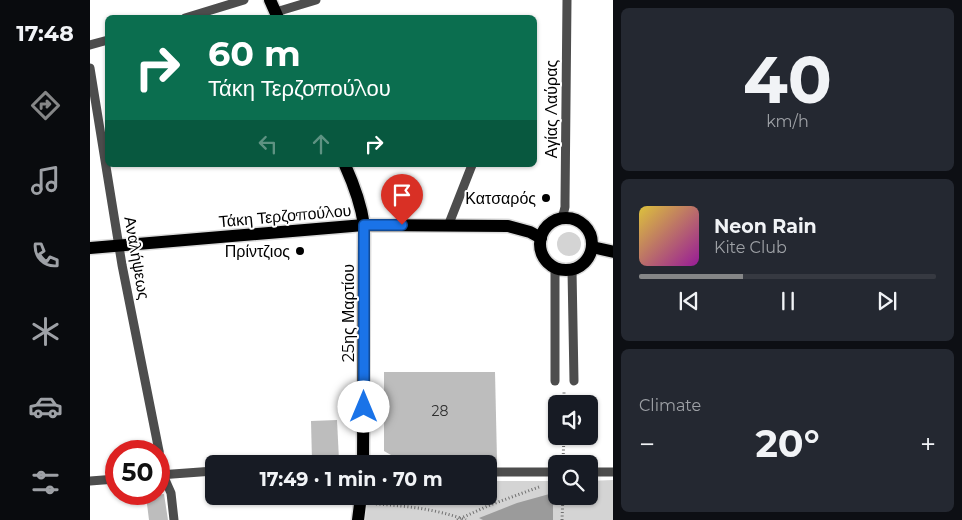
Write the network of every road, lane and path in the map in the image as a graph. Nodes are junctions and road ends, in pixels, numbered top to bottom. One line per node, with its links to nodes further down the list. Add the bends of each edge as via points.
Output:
1 (244, 0): 5 (street)
2 (270, 0): 6 (main road)
3 (316, 0): 6 (street)
4 (566, 0): 14 (street, Αγίας Λαύρας, via 565,207)
5 (195, 15)
6 (277, 15)
7 (105, 41): 8 (street)
8 (90, 45)
9 (90, 68): 10 (street, Αναλήψεως)
10 (105, 162)
11 (106, 167): 18 (street, Αναλήψεως)
12 (347, 167): 15 (main road, 25ης Μαρτίου)
13 (471, 167): 16 (street)
14 (562, 219): 17 (main road, via 548,225); 19 (main road, via 577,221 584,226)
15 (364, 225): 16 (main road, Τάκη Τερζοπούλου); 18 (main road, Τάκη Τερζοπούλου); 27 (main road, 25ης Μαρτίου)
16 (448, 226): 17 (main road, Τάκη Τερζοπούλου, via 508,226)
17 (541, 238): 22 (main road, via 542,256)
18 (119, 246): 20 (main road, Τάκη Τερζοπούλου); 26 (street, Αναλήψεως)
19 (592, 247): 21 (main road); 23 (main road, via 586,261)
20 (90, 248)
21 (613, 252)
22 (555, 268): 23 (main road); 24 (street)
23 (572, 270): 25 (street)
24 (555, 381)
25 (574, 381)
26 (157, 440)
27 (363, 455)
28 (205, 472): 33 (street)
29 (497, 472): 30 (street)
30 (548, 472)
31 (598, 472): 32 (street)
32 (613, 472)
33 (170, 474)
34 (105, 480): 35 (street)
35 (90, 481)
36 (540, 487): 41 (path)
37 (170, 491): 42 (street, Αναλήψεως)
38 (360, 505): 43 (main road)
39 (399, 505): 41 (path)
40 (563, 505): 45 (path)
41 (459, 519): 44 (path)
42 (174, 520)
43 (358, 520)
44 (466, 520)
45 (562, 520)

